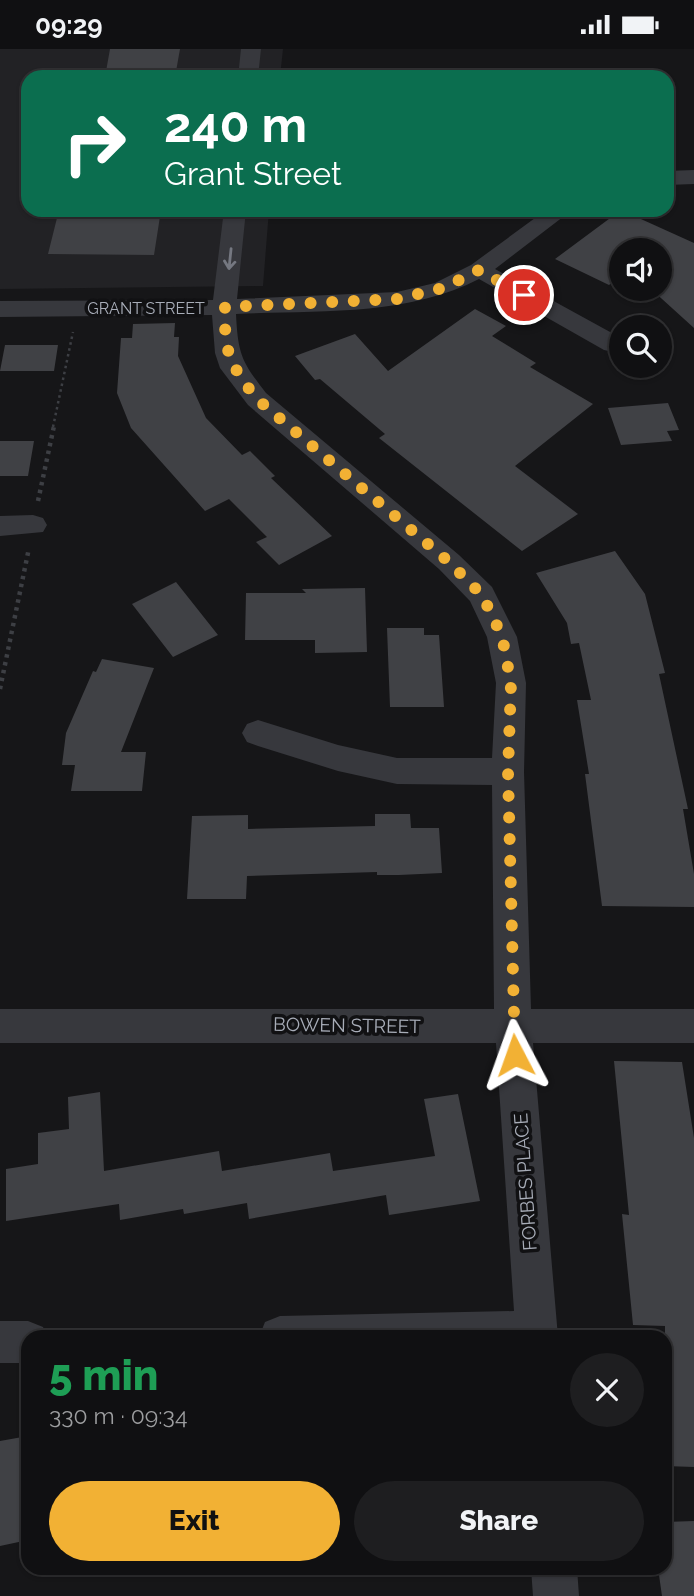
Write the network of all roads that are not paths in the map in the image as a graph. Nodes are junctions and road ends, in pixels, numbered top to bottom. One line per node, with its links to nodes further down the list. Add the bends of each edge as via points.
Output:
1 (251, 49): 2 (street)
2 (249, 70)
3 (694, 177): 4 (street)
4 (674, 178)
5 (234, 217): 8 (street, FORBES PLACE, one-way to 8)
6 (551, 217): 7 (street, GRANT STREET)
7 (479, 270): 8 (street, GRANT STREET, via 443,288 397,299); 10 (street)
8 (225, 307): 9 (street, GRANT STREET); 14 (street, FORBES PLACE, via 225,342 233,369 257,399 482,595 502,636 511,683)
9 (0, 309)
10 (609, 342)
11 (33, 525): 12 (street)
12 (0, 526)
13 (258, 733): 14 (street, via 397,771)
14 (508, 772): 17 (street, FORBES PLACE)
15 (0, 1025): 17 (street, BOWEN STREET)
16 (694, 1025): 17 (street, BOWEN STREET)
17 (513, 1027): 18 (street, FORBES PLACE)
18 (537, 1330)
19 (0, 1342): 20 (street)
20 (21, 1342)
21 (554, 1575): 22 (street)
22 (556, 1596)

